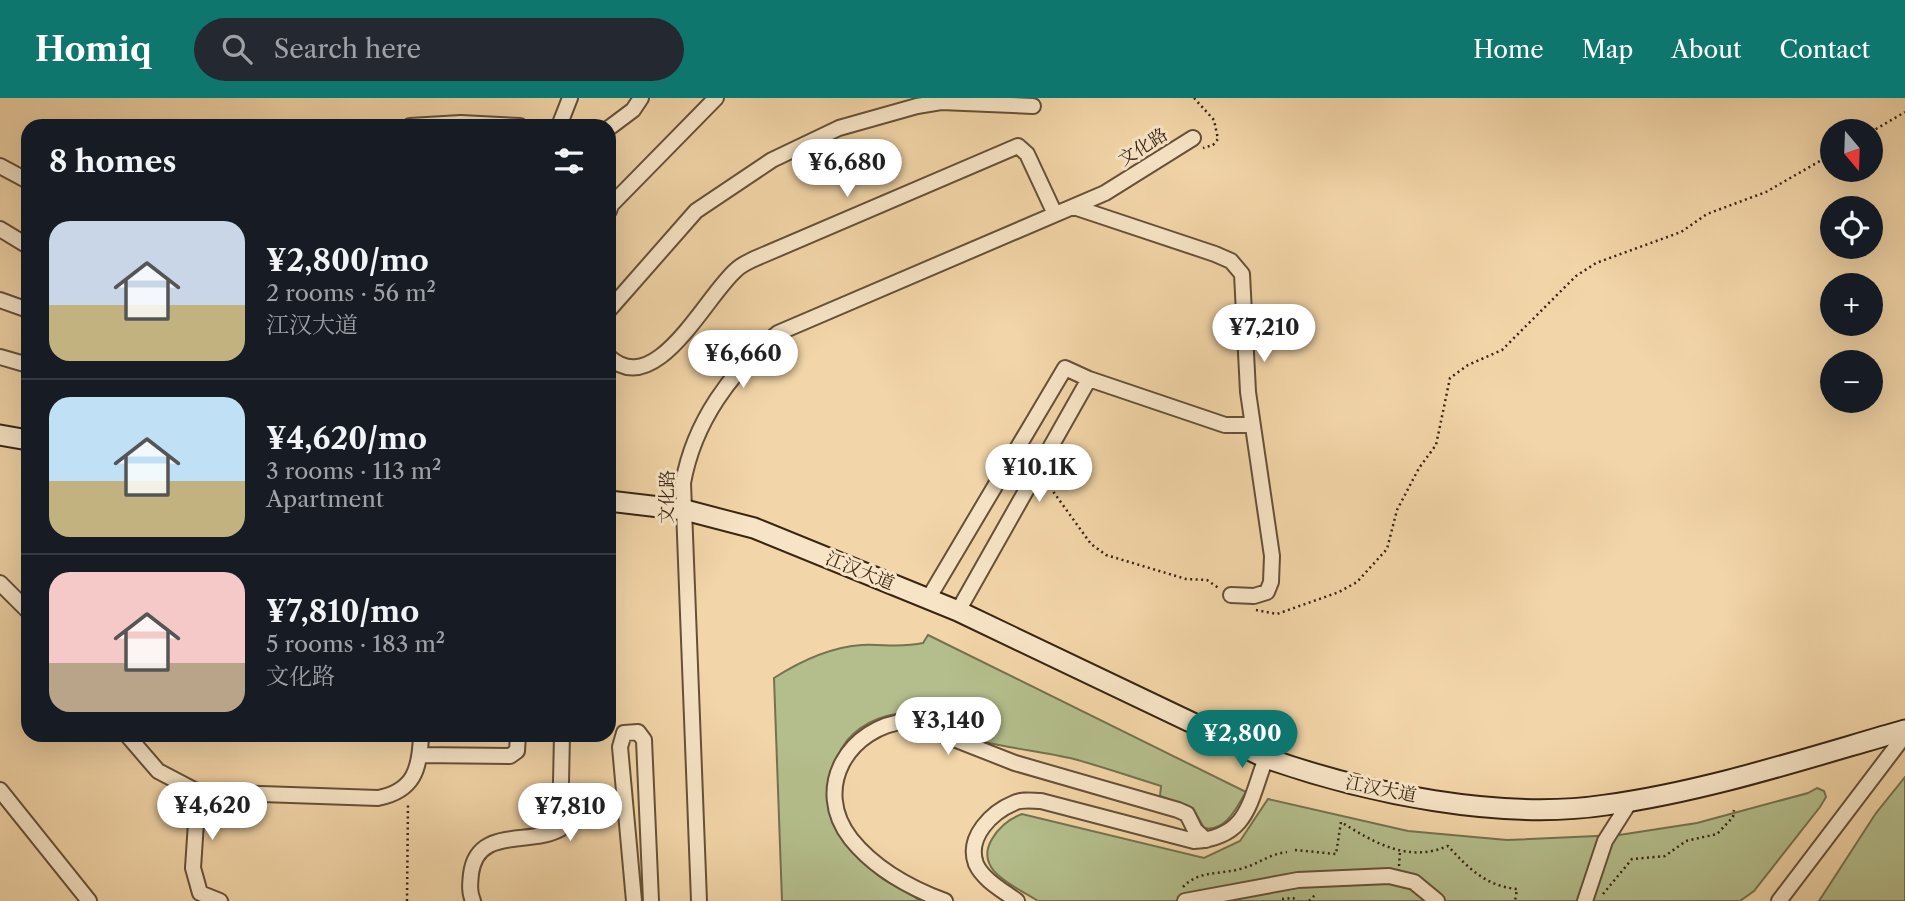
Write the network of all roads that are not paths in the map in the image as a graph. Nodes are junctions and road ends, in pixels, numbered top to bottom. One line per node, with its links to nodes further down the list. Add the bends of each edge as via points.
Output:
1 (570, 98): 5 (street)
2 (641, 98): 6 (street)
3 (716, 98): 10 (street)
4 (1033, 107): 16 (street, via 941,102 839,128 772,160 696,211)
5 (562, 119)
6 (616, 123)
7 (1193, 138): 11 (street, 文化路, via 1105,193)
8 (0, 166): 9 (street)
9 (21, 177)
10 (616, 201)
11 (1074, 206): 12 (street, 文化路); 22 (street, via 1215,254 1231,261 1242,274)
12 (1055, 214): 20 (street, via 1027,154 1018,146 754,259 736,270 662,357 635,369); 26 (street, 文化路, via 778,333 748,357 724,385 688,454)
13 (0, 229): 14 (street)
14 (21, 242)
15 (0, 300): 17 (street)
16 (616, 302)
17 (21, 308)
18 (0, 357): 19 (street)
19 (21, 363)
20 (616, 366)
21 (1089, 379): 22 (street, via 1225,425); 29 (street, via 1065,369); 31 (street)
22 (1252, 425): 28 (street, via 1272,556 1271,582 1267,592)
23 (0, 435): 24 (main road)
24 (21, 439)
25 (616, 502): 26 (main road, 江汉大道)
26 (685, 510): 29 (main road, 江汉大道, via 754,528); 49 (street, 文化路)
27 (0, 583): 30 (street)
28 (1231, 595)
29 (928, 599): 31 (main road, 江汉大道)
30 (21, 604)
31 (958, 611): 38 (main road, 江汉大道)
32 (1905, 733): 41 (main road, 江汉大道); 54 (street)
33 (133, 742): 40 (street, via 158,771)
34 (421, 742): 37 (street)
35 (518, 742): 37 (street, via 517,751 510,757)
36 (562, 742): 46 (street, via 560,829 545,836 493,841 485,846 472,865 469,888)
37 (421, 755): 40 (street, via 408,785 378,798)
38 (1266, 758): 41 (main road, 江汉大道, via 1312,774 1404,794 1513,810 1604,806); 42 (street, via 1241,823 1217,839)
39 (0, 790): 44 (street)
40 (198, 792): 45 (street, via 193,868 200,893)
41 (1631, 800): 53 (street, via 1605,841)
42 (1206, 840): 50 (street, via 1187,814 1160,803 1015,763 908,721 891,722 861,736 847,752 835,790 842,825 884,871); 51 (street, via 1172,837 1041,801 1015,802 986,820 975,847 976,863 988,879)
43 (1182, 896): 52 (street, via 1298,880 1389,876 1414,882)
44 (89, 901)
45 (220, 901)
46 (473, 901)
47 (634, 901): 48 (street, via 620,747 620,738 629,732 641,733 644,740)
48 (651, 901)
49 (699, 901)
50 (945, 901)
51 (1017, 901)
52 (1437, 901)
53 (1585, 901)
54 (1779, 901)

